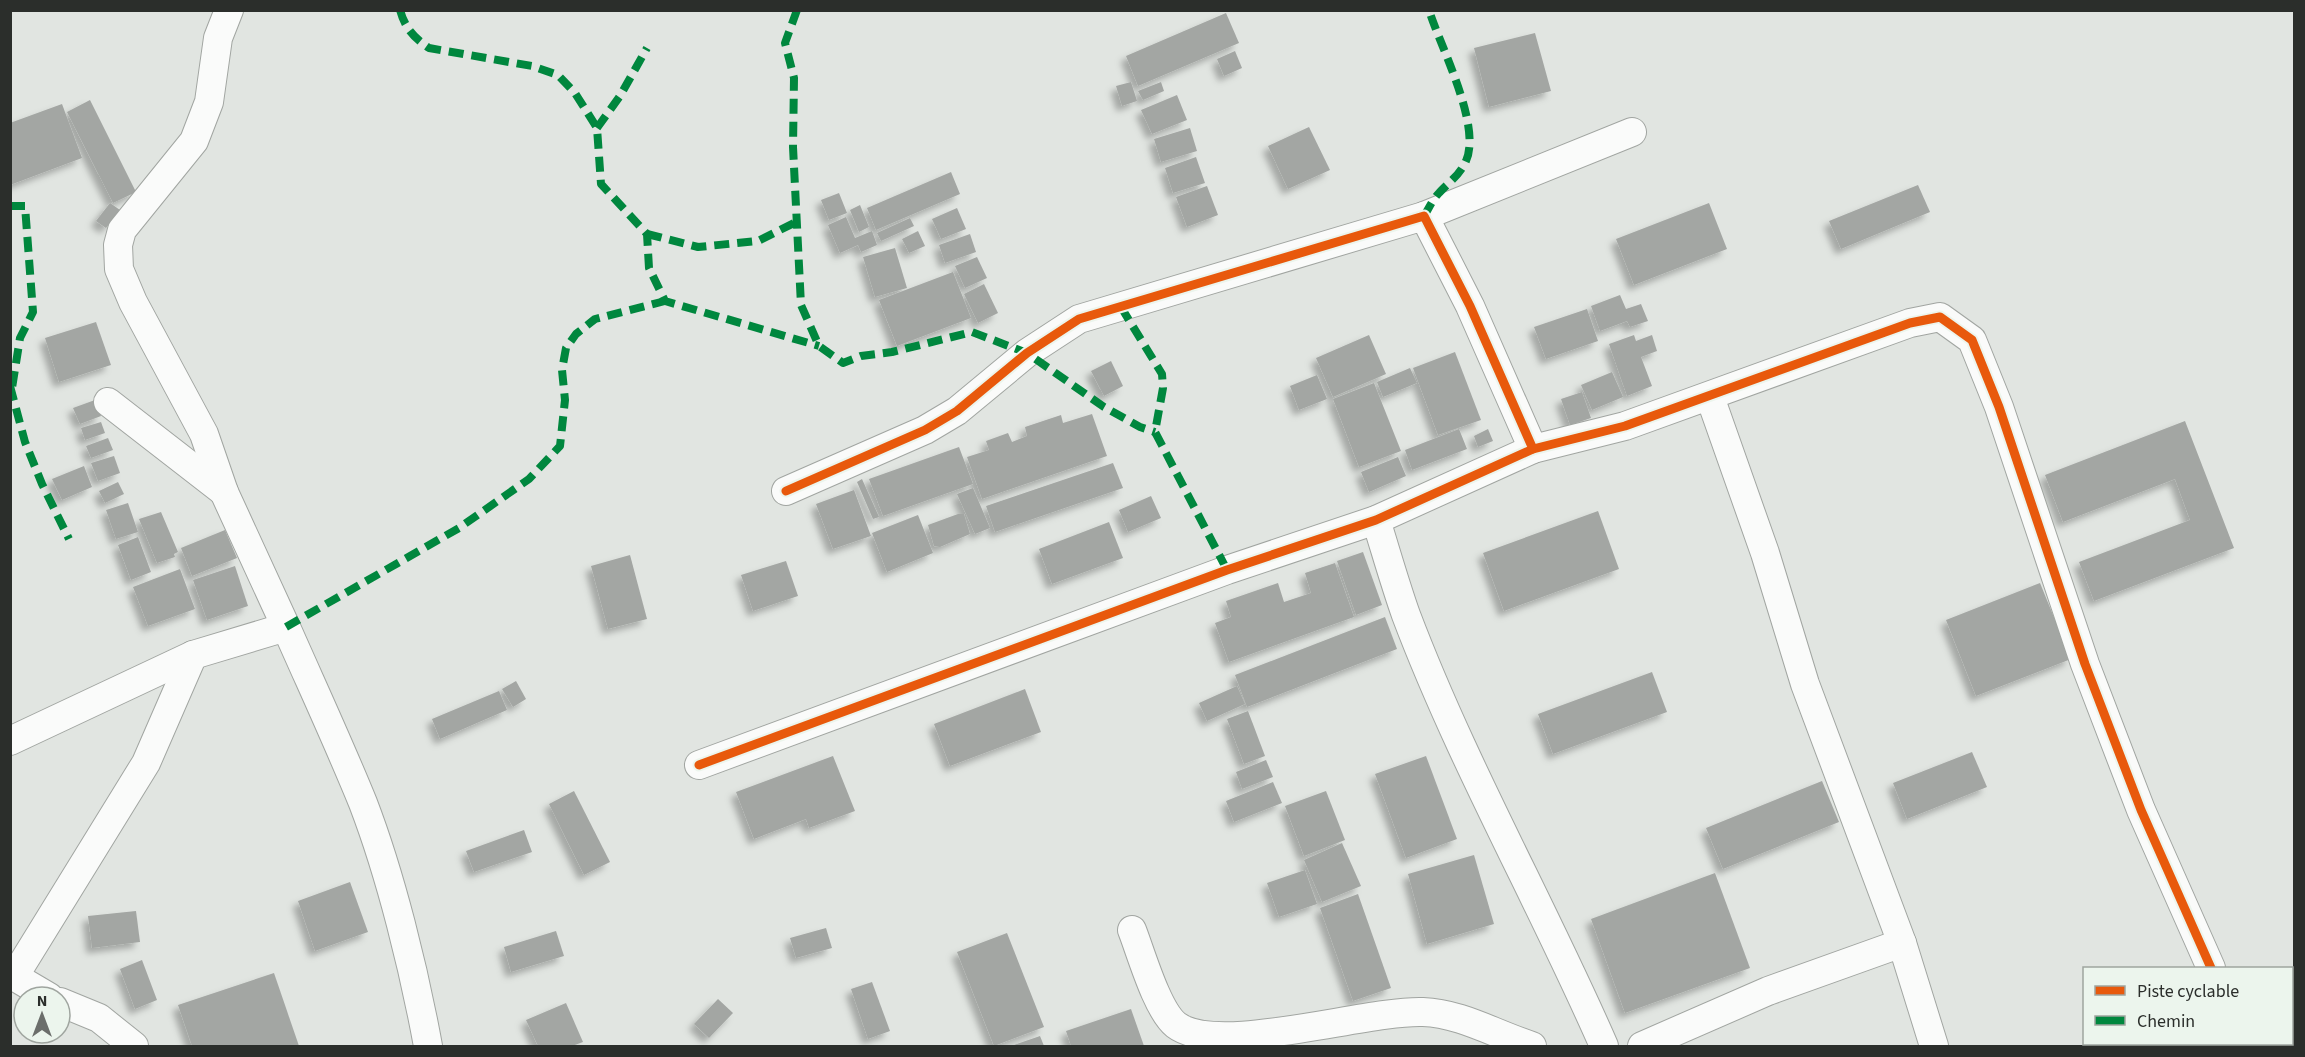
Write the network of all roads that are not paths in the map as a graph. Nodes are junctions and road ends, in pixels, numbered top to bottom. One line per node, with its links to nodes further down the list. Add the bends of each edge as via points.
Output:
1 (229, 10): 8 (street, via 218,38 209,102 194,141 122,230 118,246 119,269 129,294 204,434)
2 (1632, 132): 3 (street)
3 (1424, 216): 6 (street, via 1470,306); 7 (street, via 1079,319 1027,353 957,411 925,430)
4 (1710, 397): 6 (street, via 1625,426); 15 (street, via 1765,553 1809,695); 16 (street, via 1910,323 1940,317 1972,340 2010,439 2085,664 2141,810)
5 (108, 402): 8 (street)
6 (1533, 449): 9 (street)
7 (786, 491)
8 (224, 492): 10 (street)
9 (1376, 520): 13 (street, via 1227,570); 23 (street, via 1406,615 1444,703 1562,949)
10 (286, 627): 11 (street); 21 (street, via 363,805 388,884)
11 (193, 655): 12 (street); 17 (street, via 146,763)
12 (10, 741)
13 (699, 765)
14 (1132, 930): 22 (street, via 1159,1000 1176,1025 1204,1037 1294,1032 1360,1017 1425,1012 1466,1021)
15 (1902, 943): 24 (street, via 1768,991); 25 (street)
16 (2210, 967)
17 (12, 975): 18 (street)
18 (29, 985)
19 (72, 1007): 20 (street, via 99,1018)
20 (134, 1047)
21 (428, 1047)
22 (1532, 1047)
23 (1604, 1047)
24 (1642, 1047)
25 (1934, 1047)

